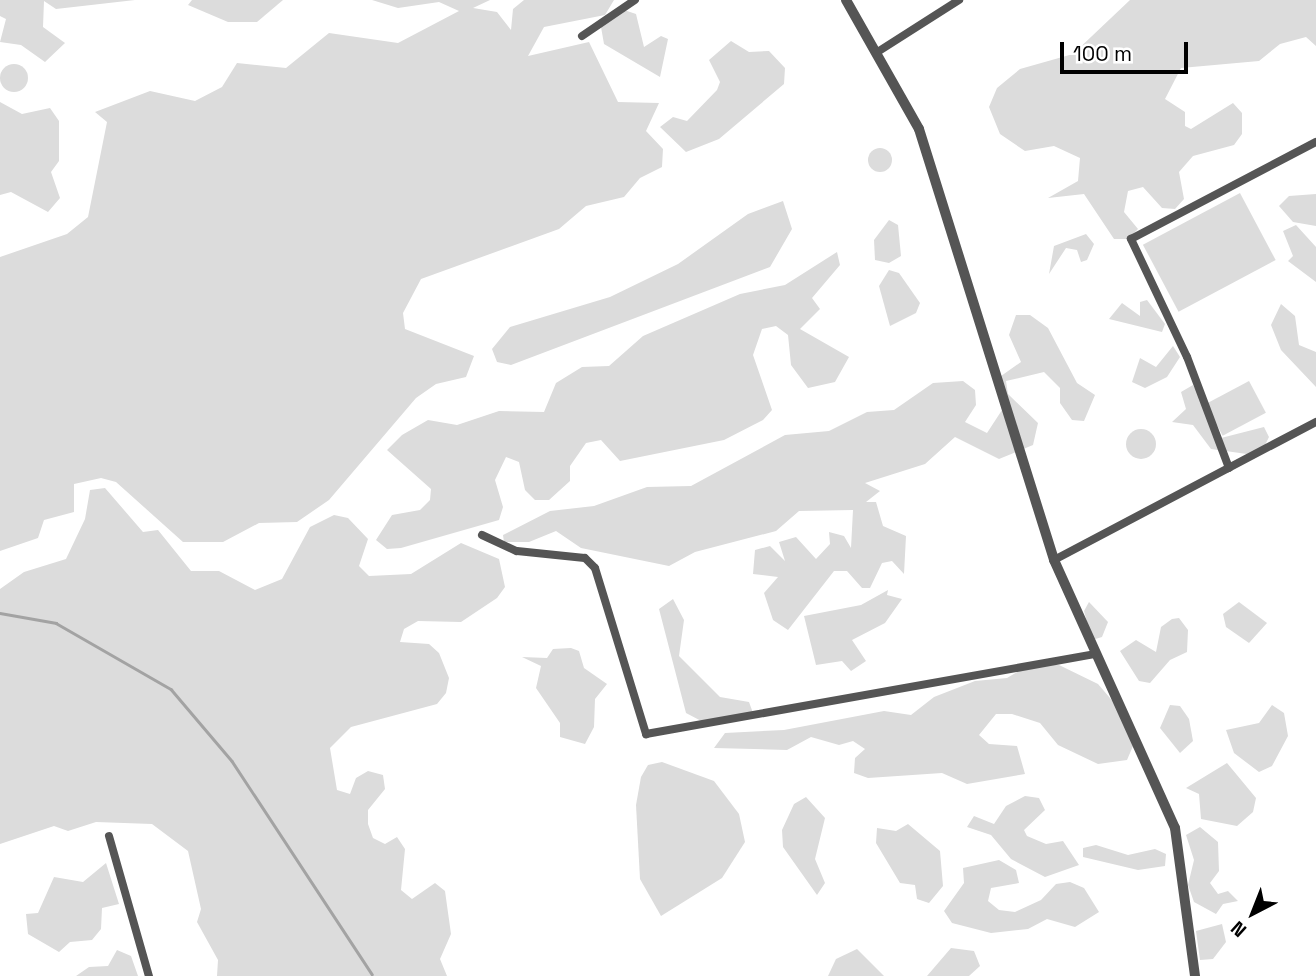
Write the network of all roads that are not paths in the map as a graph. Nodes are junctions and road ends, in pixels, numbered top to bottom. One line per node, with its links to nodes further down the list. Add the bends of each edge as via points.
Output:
1 (635, 0): 4 (street)
2 (846, 0): 5 (street)
3 (959, 0): 5 (street)
4 (582, 36)
5 (879, 51): 10 (street, via 943,194 986,359)
6 (1316, 142): 8 (street, via 1131,239 1187,357)
7 (1316, 422): 8 (street)
8 (1230, 468): 10 (street)
9 (482, 535): 11 (street, via 517,551 585,558 595,568 646,734)
10 (1054, 560): 11 (street)
11 (1093, 654): 14 (street, via 1175,828)
12 (109, 836): 13 (street)
13 (149, 976)
14 (1195, 976)

